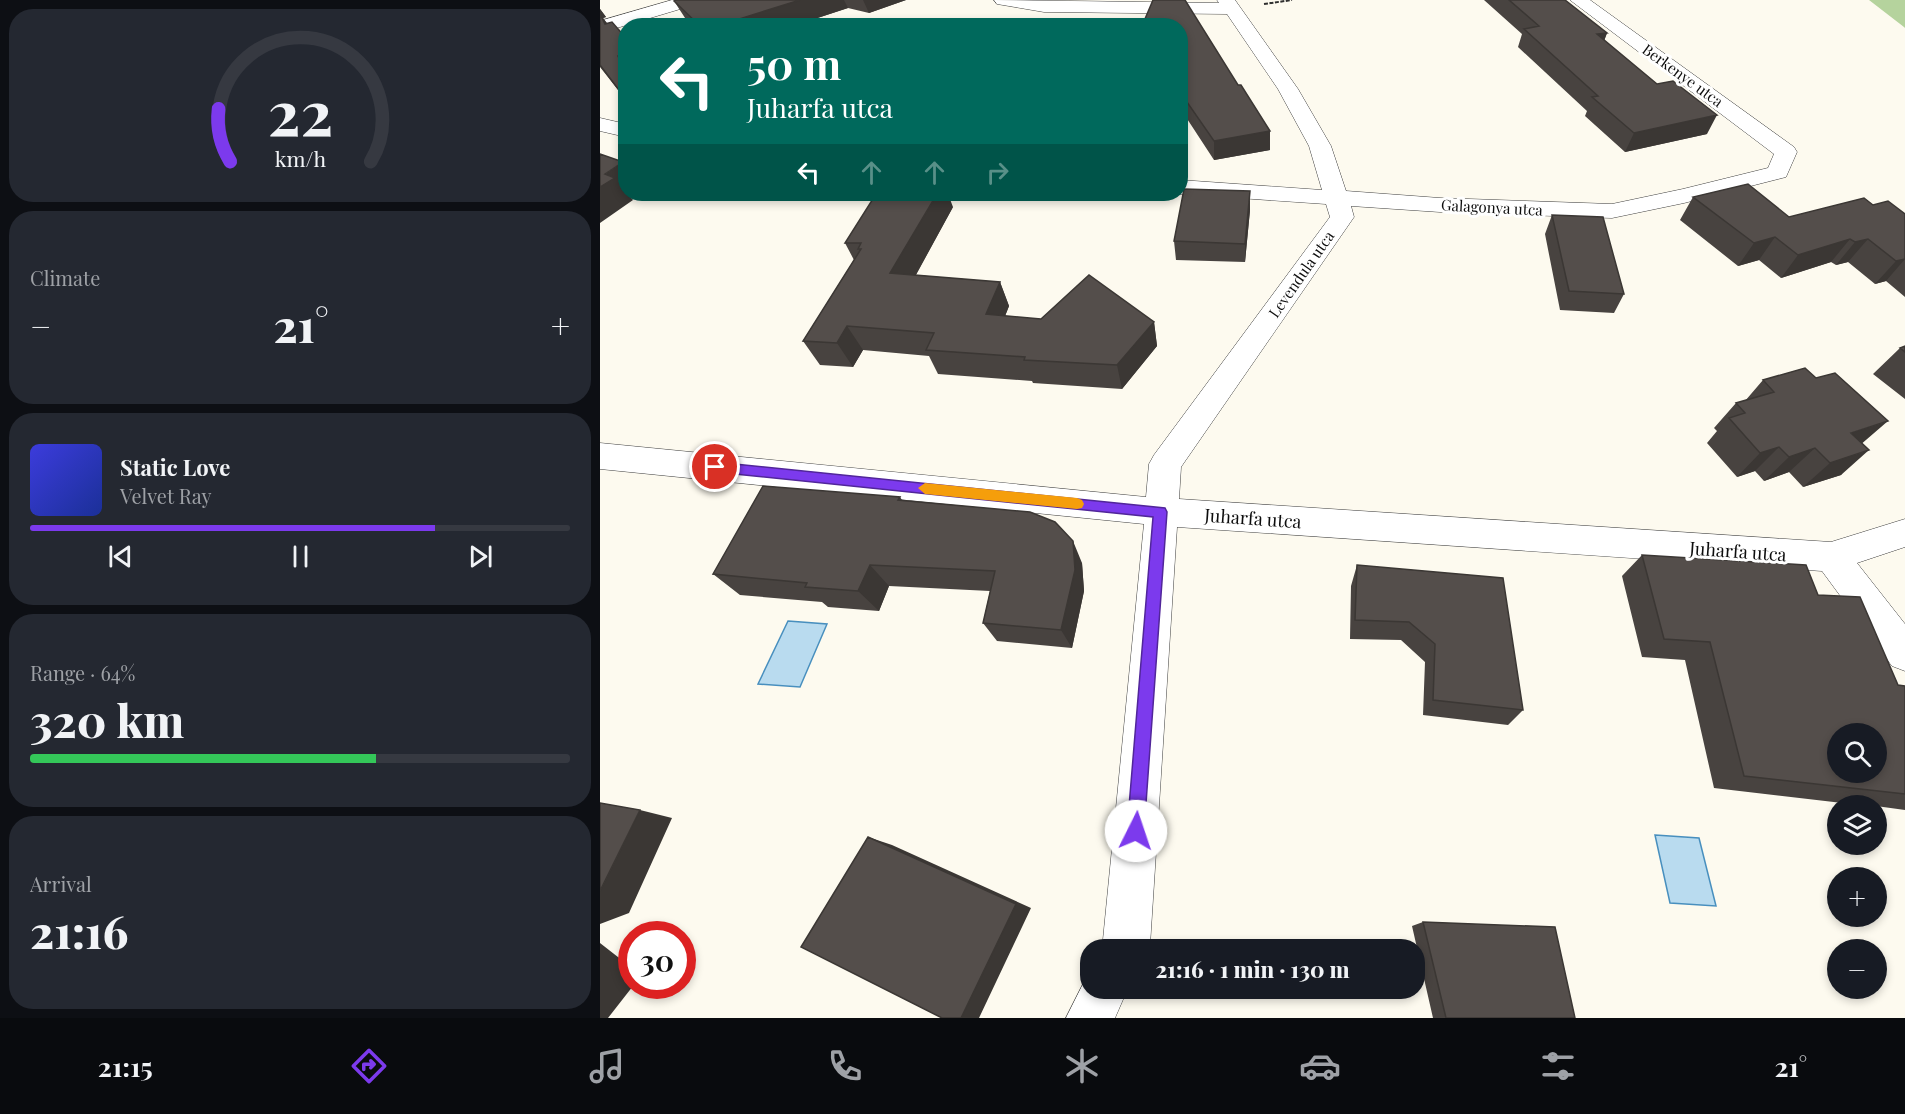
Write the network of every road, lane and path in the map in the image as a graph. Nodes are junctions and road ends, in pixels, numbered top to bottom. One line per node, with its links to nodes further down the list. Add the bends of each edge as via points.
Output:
1 (691, 0): 5 (street)
2 (1003, 0): 4 (street, via 1044,7)
3 (1579, 0): 10 (street, Berkenye utca)
4 (1230, 5): 12 (street, Levendula utca, via 1288,89 1320,146)
5 (630, 18)
6 (618, 22): 7 (street)
7 (600, 27)
8 (600, 123): 9 (street)
9 (618, 129)
10 (1786, 152): 12 (street, Galagonya utca, via 1778,172 1612,211)
11 (1188, 188): 12 (street, Galagonya utca)
12 (1337, 197): 14 (street, Levendula utca, via 1342,217 1165,465)
13 (600, 456): 14 (street, Juharfa utca)
14 (1160, 512): 16 (street, Juharfa utca); 18 (street, Levendula utca)
15 (1905, 533): 16 (street, Juharfa utca)
16 (1831, 557): 17 (street)
17 (1905, 653)
18 (1127, 939)
19 (1100, 999): 20 (street)
20 (1090, 1018)

